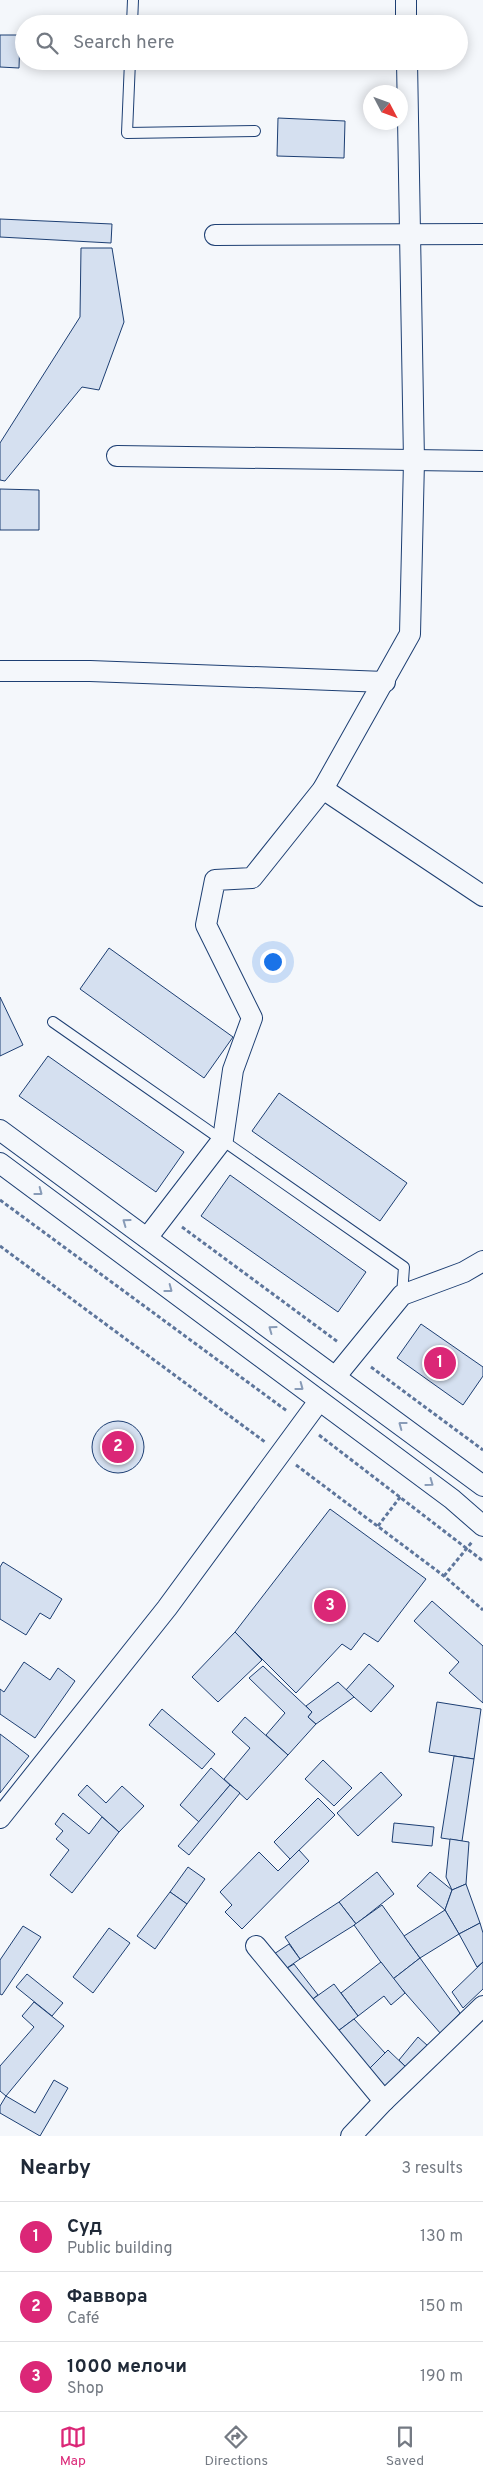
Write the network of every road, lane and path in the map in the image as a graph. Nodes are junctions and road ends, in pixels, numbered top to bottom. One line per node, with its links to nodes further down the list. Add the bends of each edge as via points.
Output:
1 (133, 0): 3 (lane)
2 (406, 0): 4 (street)
3 (132, 15)
4 (406, 15)
5 (130, 70): 7 (lane, via 127,133)
6 (407, 70): 8 (street)
7 (255, 131)
8 (408, 234): 9 (street); 10 (street); 12 (street)
9 (483, 234)
10 (215, 235)
11 (118, 456): 12 (street)
12 (414, 460): 13 (street); 15 (street, via 410,634)
13 (483, 461)
14 (0, 671): 15 (street, via 90,671)
15 (385, 682): 16 (street)
16 (323, 789): 17 (street); 20 (street, via 252,878 215,880 206,925 252,1018 233,1070)
17 (483, 896)
18 (53, 1022): 20 (lane)
19 (0, 1130): 24 (street, one-way to 19)
20 (223, 1139): 23 (street); 27 (lane, via 404,1268)
21 (0, 1163): 30 (street, one-way to 30)
22 (0, 1200): 31 (path)
23 (166, 1215): 24 (street); 28 (path)
24 (147, 1238): 29 (street, one-way to 24)
25 (0, 1246): 33 (path)
26 (483, 1262): 27 (street)
27 (402, 1295): 28 (street)
28 (354, 1354): 29 (street); 32 (path)
29 (336, 1376): 34 (street, one-way to 29)
30 (319, 1401): 31 (street); 37 (street, one-way to 37, via 452,1499)
31 (303, 1423): 33 (street); 35 (path)
32 (483, 1450)
33 (280, 1454): 36 (path); 42 (street, via 167,1608)
34 (483, 1486)
35 (400, 1496): 36 (path); 38 (path)
36 (378, 1526): 40 (path)
37 (480, 1530): 38 (path)
38 (468, 1547): 39 (path); 40 (path)
39 (483, 1561)
40 (444, 1576): 41 (path)
41 (483, 1610)
42 (0, 1818)
43 (256, 1946): 45 (street)
44 (483, 2006): 45 (street)
45 (384, 2101): 46 (street)
46 (351, 2136)

